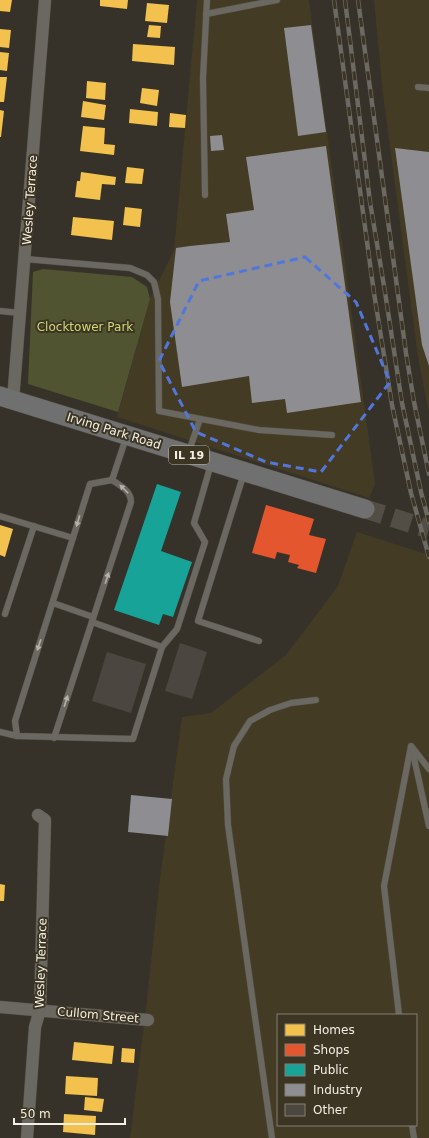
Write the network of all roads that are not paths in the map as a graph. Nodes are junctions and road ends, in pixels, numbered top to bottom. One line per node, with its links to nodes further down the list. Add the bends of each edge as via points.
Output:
1 (45, 0): 8 (street, Wesley Terrace)
2 (207, 0): 4 (lane)
3 (277, 0): 4 (lane)
4 (206, 14): 7 (lane, via 203,78)
5 (418, 87): 6 (lane)
6 (429, 88)
7 (206, 195)
8 (25, 259): 10 (street, Wesley Terrace); 12 (lane, via 130,268 147,275 154,282 158,298 159,411)
9 (0, 311): 10 (lane)
10 (20, 313): 11 (street, Wesley Terrace)
11 (7, 398): 13 (main road, Irving Park Road / IL 19)
12 (200, 419): 14 (lane, via 259,430); 15 (lane)
13 (127, 435): 15 (main road, Irving Park Road / IL 19); 18 (lane)
14 (332, 435)
15 (188, 454): 16 (main road, Irving Park Road / IL 19)
16 (212, 461): 17 (main road, Irving Park Road / IL 19); 27 (lane, via 194,523 206,542 177,629)
17 (245, 472): 19 (main road, Irving Park Road / IL 19); 26 (lane, via 198,621)
18 (112, 480): 22 (lane, one-way to 22, via 90,484); 25 (lane, one-way to 18, via 131,502 126,489)
19 (365, 509)
20 (0, 516): 21 (lane)
21 (34, 526): 22 (lane); 24 (lane)
22 (73, 538): 23 (lane)
23 (53, 603): 25 (lane); 30 (lane, one-way to 30, via 15,721)
24 (5, 614)
25 (93, 620): 27 (lane); 31 (lane, one-way to 25)
26 (259, 641)
27 (162, 647): 31 (lane, via 133,739)
28 (316, 700): 42 (lane, via 291,703 270,710 250,721 234,746 226,779 228,826)
29 (0, 732): 30 (lane)
30 (17, 736): 31 (lane)
31 (54, 738)
32 (411, 746): 33 (lane); 35 (lane); 38 (lane, via 384,886)
33 (429, 769)
34 (38, 815): 37 (street, Wesley Terrace, via 46,820)
35 (429, 826)
36 (0, 1007): 37 (street, Cullom Street)
37 (40, 1010): 39 (street, Cullom Street); 41 (street, Wesley Terrace, via 35,1027)
38 (399, 1014)
39 (148, 1020)
40 (412, 1126): 43 (lane)
41 (27, 1138)
42 (272, 1138)
43 (414, 1138)

